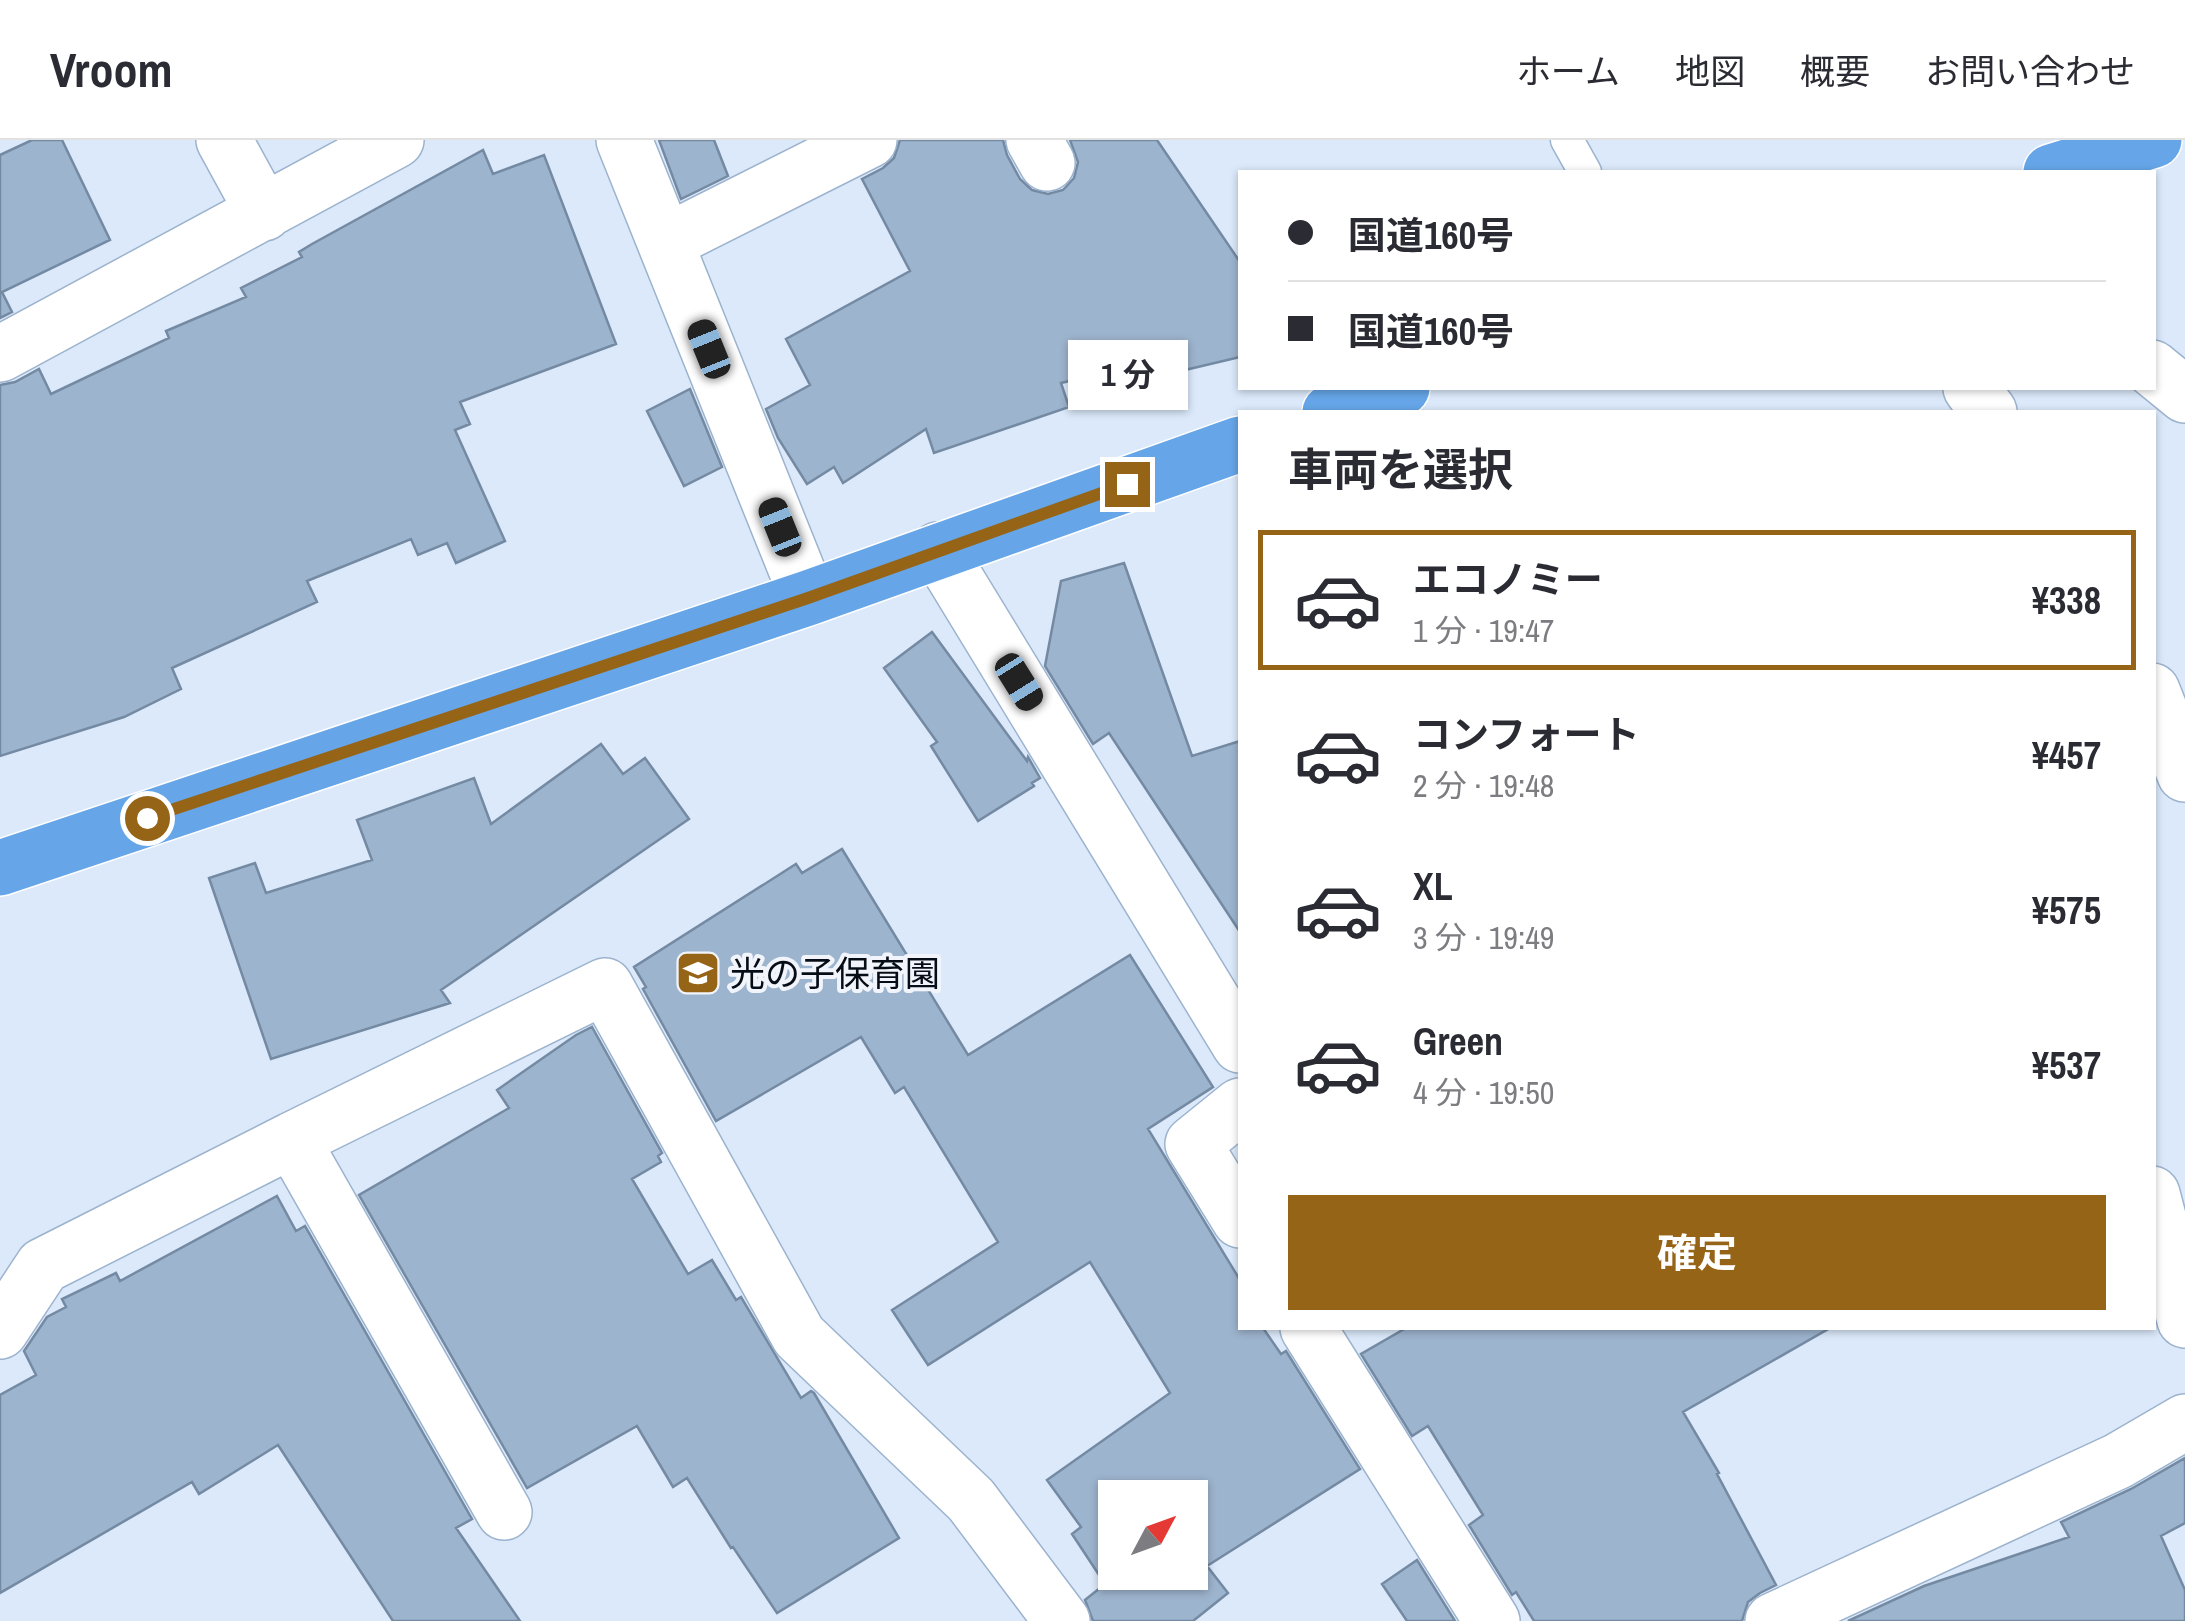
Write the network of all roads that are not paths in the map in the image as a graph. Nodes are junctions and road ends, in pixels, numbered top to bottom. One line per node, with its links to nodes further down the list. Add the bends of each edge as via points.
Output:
1 (224, 140): 9 (street)
2 (396, 140): 9 (street)
3 (624, 140): 10 (street)
4 (870, 140): 10 (street)
5 (1567, 140): 7 (lane)
6 (2154, 140): 8 (highway)
7 (1584, 170)
8 (2057, 170)
9 (264, 213): 11 (street)
10 (666, 242): 18 (street)
11 (0, 354)
12 (2156, 371): 14 (street)
13 (1396, 390): 15 (highway)
14 (2185, 395)
15 (1336, 410)
16 (1238, 445): 17 (highway)
17 (938, 550): 18 (highway); 22 (street)
18 (808, 598): 21 (highway)
19 (2156, 701): 20 (street)
20 (2185, 774)
21 (0, 868)
22 (1238, 1041)
23 (1238, 1108): 26 (street, via 1193,1144)
24 (292, 1140): 28 (street, via 43,1266); 31 (street); 32 (street, via 605,986 799,1336 972,1500)
25 (2156, 1209): 27 (street)
26 (1238, 1217)
27 (2185, 1320)
28 (0, 1331)
29 (1325, 1333): 33 (street)
30 (2185, 1422): 34 (street, via 2118,1462)
31 (504, 1512)
32 (1062, 1621)
33 (1492, 1621)
34 (1773, 1621)

